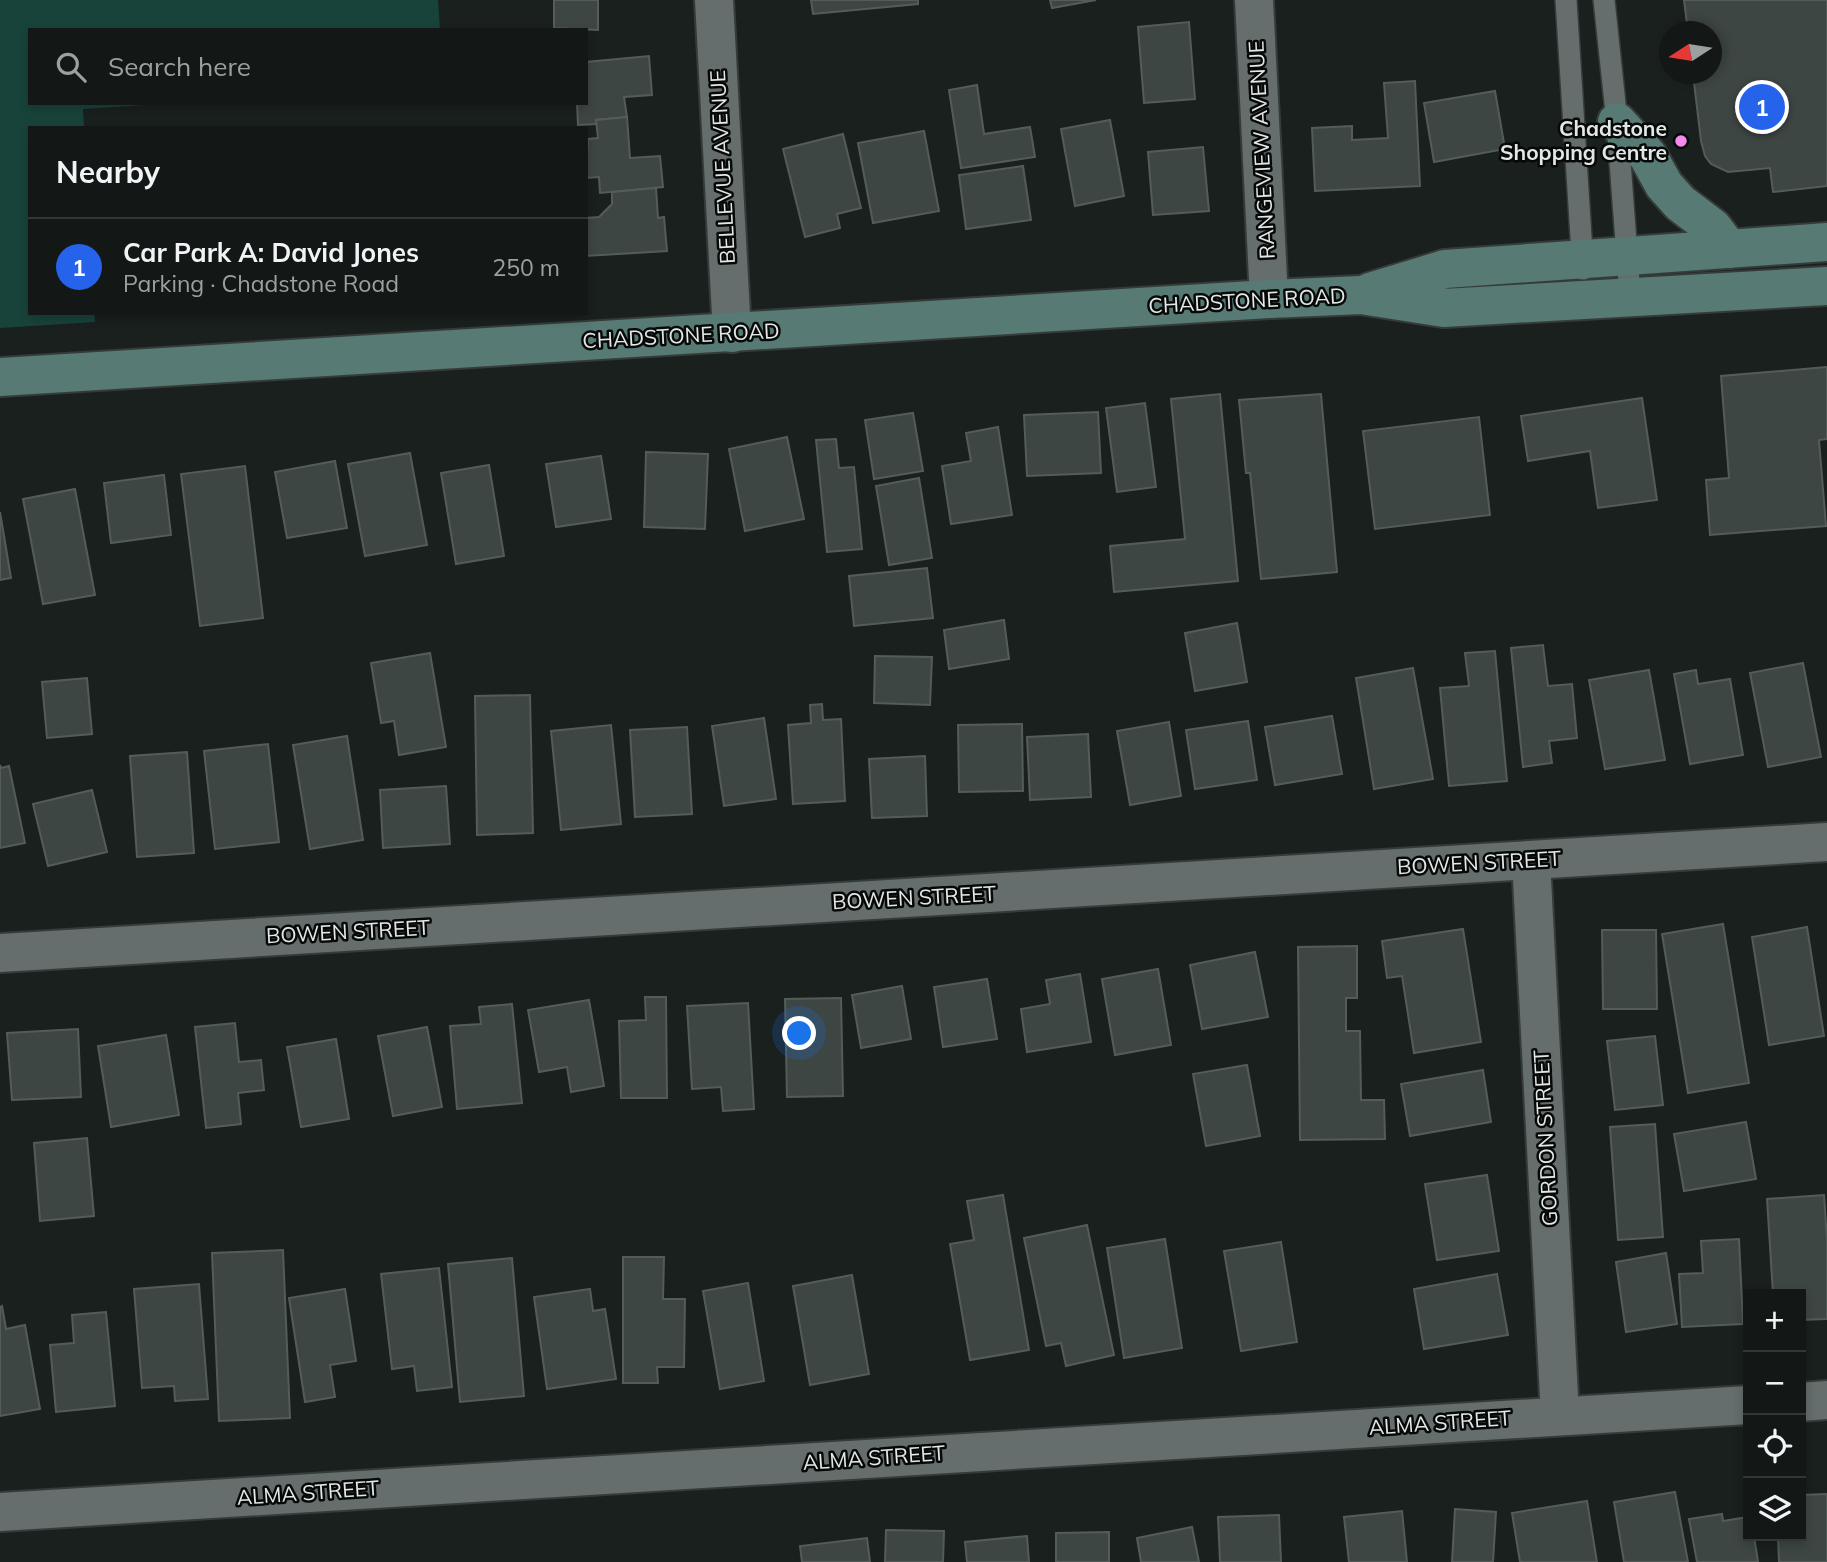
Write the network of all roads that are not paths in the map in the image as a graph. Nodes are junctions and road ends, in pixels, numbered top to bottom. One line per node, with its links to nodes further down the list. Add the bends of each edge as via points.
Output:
1 (714, 0): 15 (street, BELLEVUE AVENUE)
2 (1254, 0): 13 (street, RANGEVIEW AVENUE)
3 (1566, 0): 9 (lane)
4 (1604, 0): 5 (lane)
5 (1617, 122): 7 (street, via 1679,203 1713,228); 8 (lane)
6 (1827, 242): 7 (street, CHADSTONE ROAD)
7 (1729, 249): 8 (street, CHADSTONE ROAD)
8 (1626, 256): 9 (street, CHADSTONE ROAD); 12 (lane)
9 (1582, 260): 11 (street, CHADSTONE ROAD, via 1445,269); 14 (lane)
10 (1827, 286): 12 (street, CHADSTONE ROAD)
11 (1361, 295): 13 (street, CHADSTONE ROAD); 14 (street, CHADSTONE ROAD, via 1444,308)
12 (1630, 295): 14 (street, CHADSTONE ROAD)
13 (1269, 299): 15 (street, CHADSTONE ROAD)
14 (1584, 299)
15 (732, 334): 16 (street, CHADSTONE ROAD)
16 (0, 377)
17 (1827, 842): 18 (street, BOWEN STREET)
18 (1531, 860): 19 (street, BOWEN STREET); 23 (street, GORDON STREET)
19 (0, 953)
20 (1827, 1400): 21 (street)
21 (1806, 1402)
22 (1743, 1405): 23 (street, ALMA STREET)
23 (1560, 1416): 24 (street, ALMA STREET)
24 (0, 1512)

